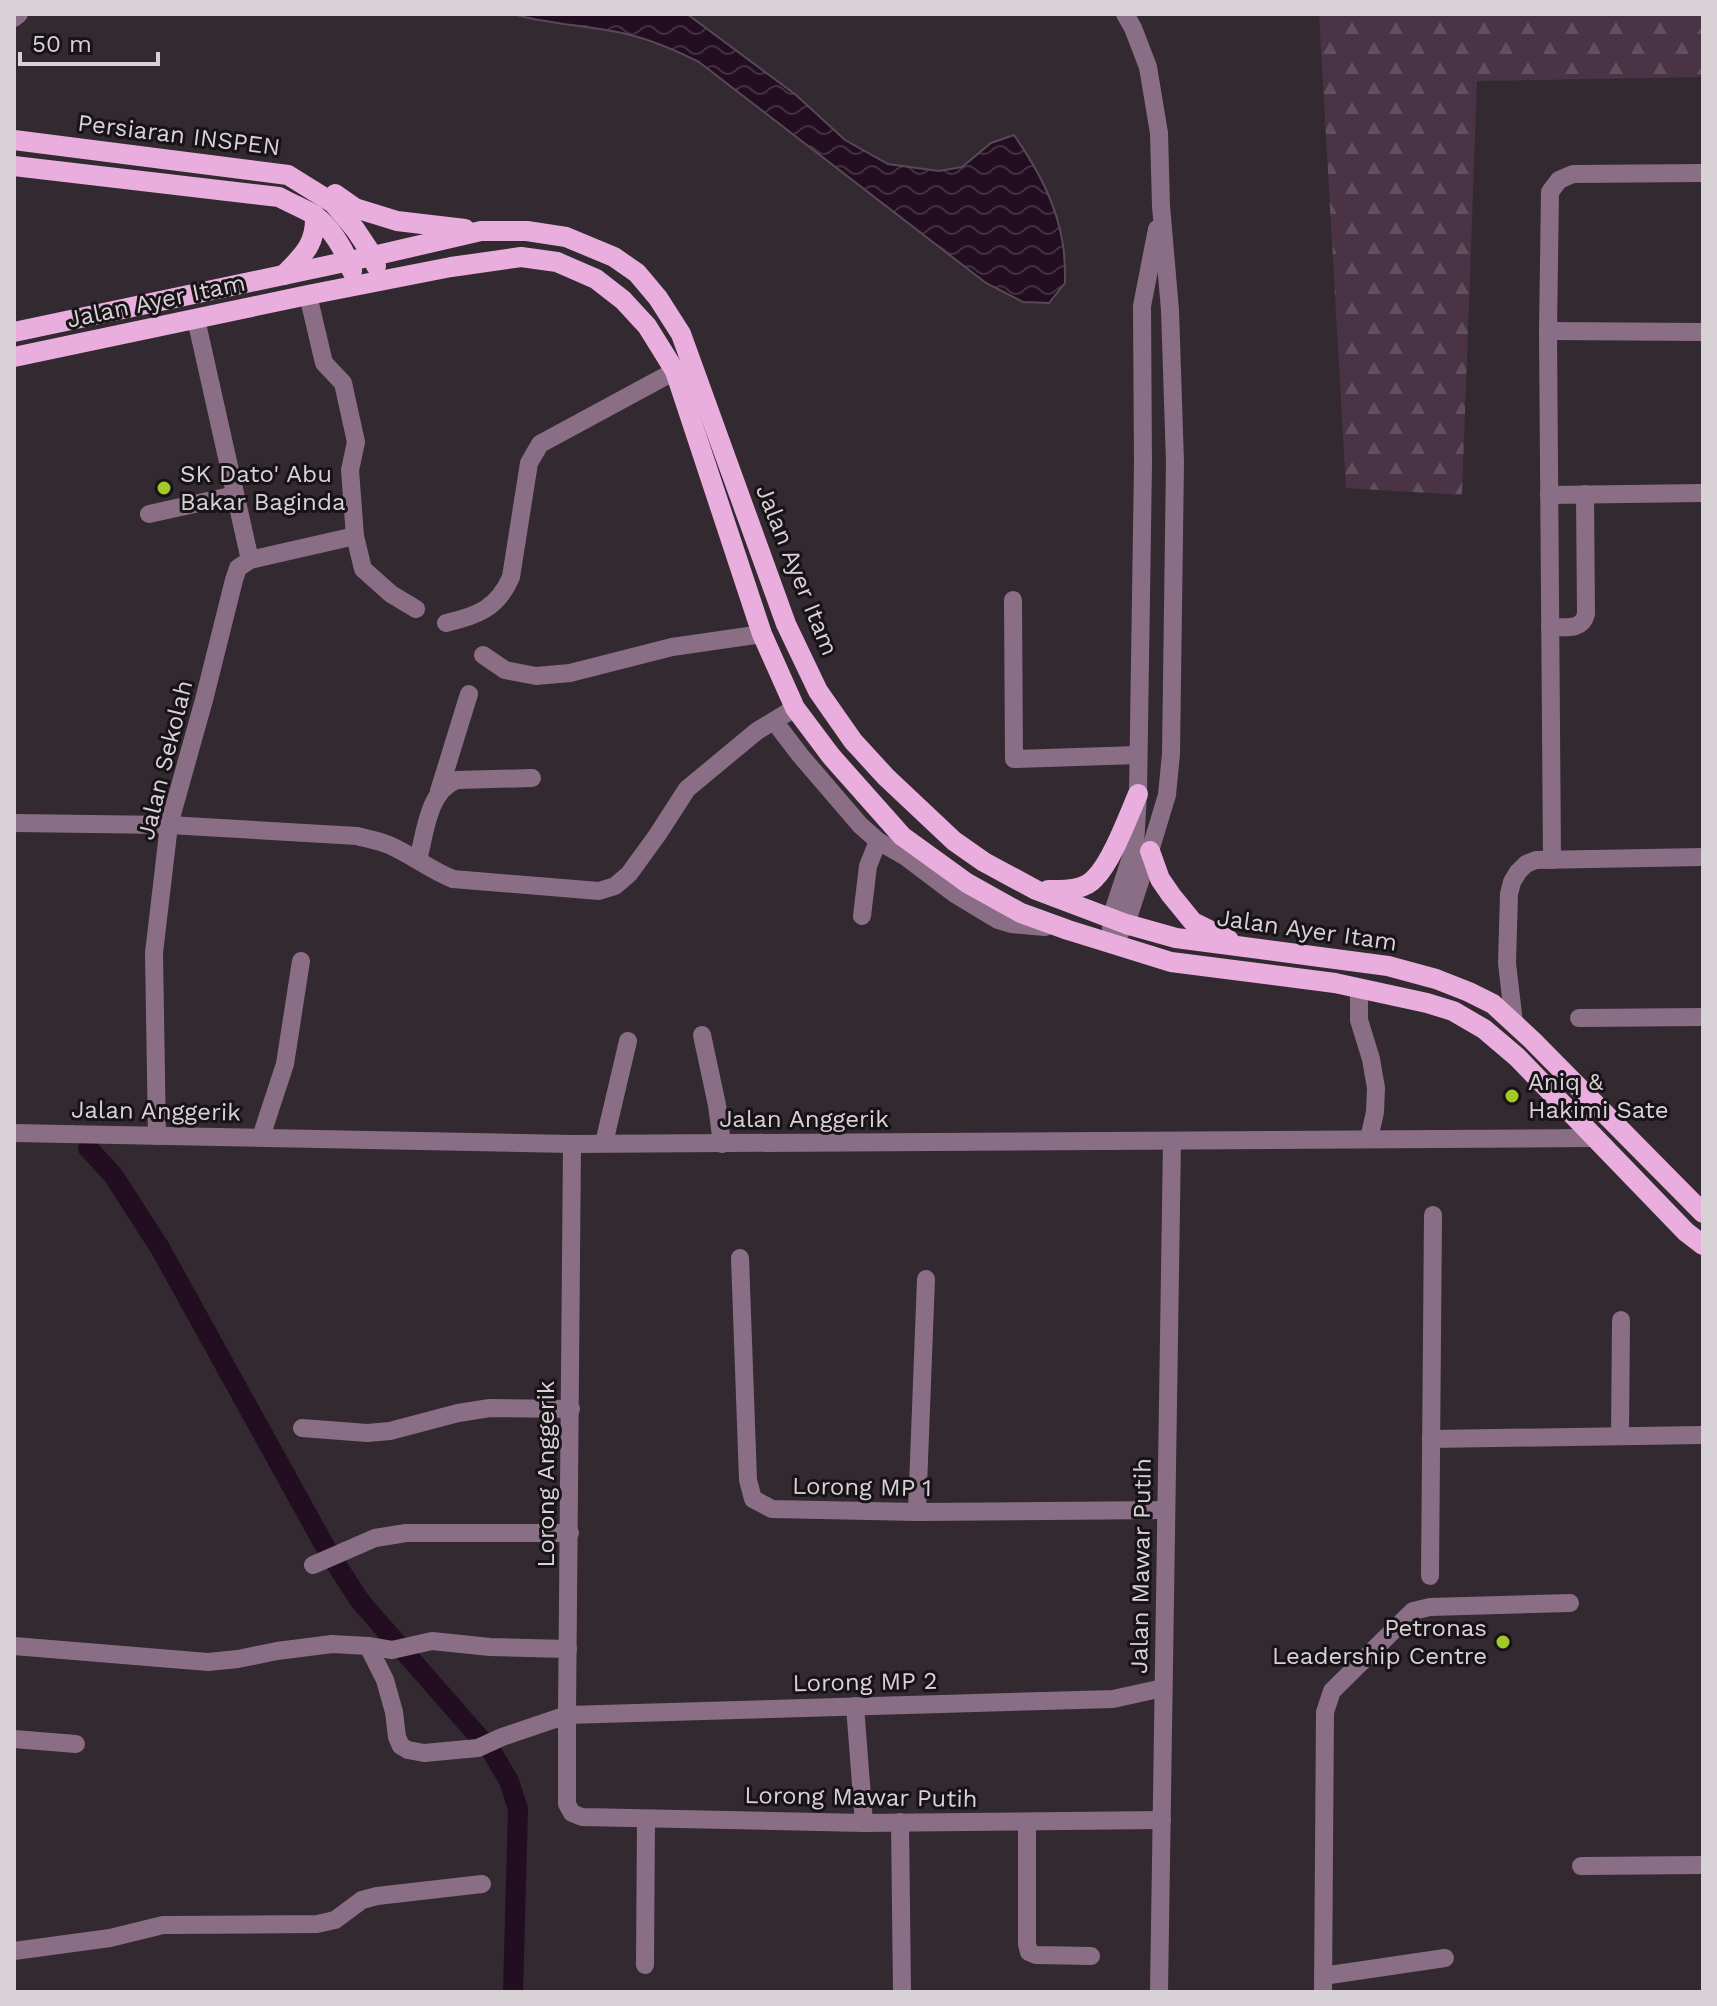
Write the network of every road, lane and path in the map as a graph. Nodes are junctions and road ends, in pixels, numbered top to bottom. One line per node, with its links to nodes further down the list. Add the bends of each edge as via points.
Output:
1 (19, 14): 3 (street)
2 (1125, 14): 8 (street, via 1148,67 1159,133)
3 (14, 18)
4 (14, 140): 7 (main road, Persiaran INSPEN)
5 (14, 166): 9 (main road, Persiaran INSPEN, via 279,197)
6 (1703, 173): 18 (street, via 1573,174 1559,180 1550,192)
7 (288, 175): 10 (main road, via 320,183 369,213); 11 (main road, Persiaran INSPEN, via 333,203)
8 (1161, 206): 23 (street); 24 (street, via 1142,306)
9 (315, 215): 12 (main road, Persiaran INSPEN); 13 (main road, via 315,232 306,252)
10 (481, 231): 11 (main road, Jalan Ayer Itam); 52 (main road, Jalan Ayer Itam, via 566,237 637,273 681,334 786,624 818,691 853,741 954,841)
11 (373, 256): 12 (main road, Jalan Ayer Itam); 14 (main road, Persiaran INSPEN)
12 (349, 261): 13 (main road, Jalan Ayer Itam); 15 (main road, Persiaran INSPEN)
13 (284, 275): 19 (main road, Jalan Ayer Itam)
14 (381, 282): 15 (main road, Jalan Ayer Itam); 22 (main road, Jalan Ayer Itam, via 521,257 557,262 596,279 623,300)
15 (357, 286): 16 (main road, Jalan Ayer Itam)
16 (308, 295): 17 (main road, Jalan Ayer Itam); 30 (street, via 324,363 343,383 356,442 350,470)
17 (196, 319): 21 (main road, Jalan Ayer Itam); 27 (street)
18 (1548, 331): 20 (street); 28 (street)
19 (14, 332)
20 (1703, 332)
21 (14, 357)
22 (675, 371): 34 (street, via 540,444 529,463 505,591 473,617); 36 (main road, Jalan Ayer Itam)
23 (1175, 462): 24 (street); 48 (street, via 1171,754 1167,795)
24 (1143, 464): 41 (street)
25 (1703, 493): 26 (street)
26 (1585, 494): 28 (street); 35 (street, via 1584,622 1578,627)
27 (235, 495): 29 (street); 31 (street)
28 (1549, 495): 35 (street)
29 (149, 514)
30 (355, 536): 31 (street); 33 (street, via 363,569)
31 (250, 560): 46 (street, Jalan Sekolah, via 238,568 234,580)
32 (1013, 600): 41 (street, via 1014,759)
33 (416, 609)
34 (446, 623)
35 (1550, 627): 51 (street)
36 (762, 634): 37 (street, via 536,676 505,670); 39 (main road, Jalan Ayer Itam)
37 (483, 655)
38 (469, 694): 43 (street)
39 (795, 708): 40 (street); 55 (main road, Jalan Ayer Itam, via 902,836 967,883 1021,913)
40 (774, 721): 47 (street); 50 (street, via 687,789 629,874 615,886 599,891 453,879)
41 (1138, 755): 44 (street)
42 (532, 778): 43 (street, via 457,780)
43 (438, 794): 50 (street)
44 (1138, 794): 52 (main road, via 1094,880 1071,890); 54 (street, via 1135,845)
45 (14, 823): 46 (street)
46 (169, 825): 50 (street, via 357,836); 68 (street, Jalan Sekolah, via 154,953)
47 (878, 841): 53 (street, via 868,866); 55 (street, via 998,920)
48 (1150, 851): 54 (street); 57 (main road, via 1160,879 1193,922)
49 (1703, 857): 51 (street)
50 (418, 860)
51 (1552, 860): 59 (street, via 1526,864 1512,882)
52 (1036, 890): 54 (main road, Jalan Ayer Itam)
53 (862, 916)
54 (1119, 921): 56 (street); 57 (main road, Jalan Ayer Itam, via 1176,938)
55 (1068, 930): 56 (main road, Jalan Ayer Itam)
56 (1112, 944): 60 (main road, Jalan Ayer Itam, via 1171,962)
57 (1243, 947): 61 (main road, Jalan Ayer Itam, via 1388,966)
58 (301, 961): 69 (street, via 285,1064)
59 (1507, 963): 61 (street, via 1495,986); 64 (street)
60 (1359, 988): 70 (main road, Jalan Ayer Itam, via 1453,1011 1484,1029); 71 (street, via 1359,1020 1376,1088)
61 (1469, 992): 64 (main road, Jalan Ayer Itam)
62 (1703, 1017): 63 (street)
63 (1579, 1018)
64 (1514, 1023): 76 (main road, Jalan Ayer Itam)
65 (702, 1035): 75 (street)
66 (628, 1041): 73 (street)
67 (14, 1133): 68 (street, Jalan Anggerik)
68 (157, 1136): 69 (street, Jalan Anggerik)
69 (261, 1137): 74 (street, Jalan Anggerik)
70 (1594, 1138): 71 (street, Jalan Anggerik); 78 (main road, Jalan Ayer Itam)
71 (1369, 1139): 72 (street, Jalan Anggerik)
72 (1172, 1141): 75 (street, Jalan Anggerik); 87 (street, Jalan Mawar Putih)
73 (604, 1143): 74 (street, Jalan Anggerik); 75 (street, Jalan Anggerik)
74 (572, 1144): 82 (street, Lorong Anggerik)
75 (722, 1144)
76 (1703, 1213)
77 (1433, 1215): 86 (street)
78 (1703, 1245)
79 (740, 1258): 88 (street, Lorong MP 1, via 753,1499 772,1509)
80 (926, 1279): 88 (street)
81 (1621, 1320): 85 (street)
82 (571, 1409): 83 (street, via 490,1408 367,1433); 89 (street, Lorong Anggerik)
83 (302, 1428)
84 (1703, 1435): 85 (street)
85 (1620, 1436): 86 (street)
86 (1431, 1439): 91 (street)
87 (1166, 1510): 88 (street, Lorong MP 1); 96 (street, Jalan Mawar Putih)
88 (917, 1512)
89 (570, 1533): 90 (street, via 406,1533 375,1538); 95 (street, Lorong Anggerik)
90 (323, 1560)
91 (1430, 1576)
92 (1570, 1603): 114 (street, via 1413,1611 1332,1691 1325,1712)
93 (14, 1646): 94 (street, via 208,1662 332,1644)
94 (368, 1646): 95 (street, via 392,1650 432,1641); 98 (street, Lorong MP 2, via 385,1680 397,1737 408,1750 478,1748)
95 (568, 1649): 98 (street, Lorong Anggerik)
96 (1163, 1688): 97 (street, Lorong MP 2, via 1113,1699); 103 (street, Jalan Mawar Putih)
97 (855, 1706): 98 (street, Lorong MP 2); 106 (street)
98 (567, 1715): 101 (street, Lorong Anggerik)
99 (14, 1739): 100 (street)
100 (76, 1744)
101 (567, 1804): 102 (street, Lorong Mawar Putih, via 582,1817)
102 (646, 1819): 106 (street, Lorong Mawar Putih); 113 (street)
103 (1162, 1820): 105 (street, Lorong Mawar Putih); 116 (street, Jalan Mawar Putih)
104 (900, 1822): 105 (street, Lorong Mawar Putih); 106 (street, Lorong Mawar Putih); 115 (street)
105 (1027, 1822): 111 (street, via 1029,1952)
106 (864, 1823)
107 (1703, 1865): 108 (street)
108 (1581, 1866)
109 (482, 1884): 110 (street, via 377,1896 317,1924 163,1925)
110 (14, 1951)
111 (1091, 1956)
112 (1445, 1958): 114 (street)
113 (645, 1965)
114 (1323, 1984)
115 (902, 1992)
116 (1159, 1992)

